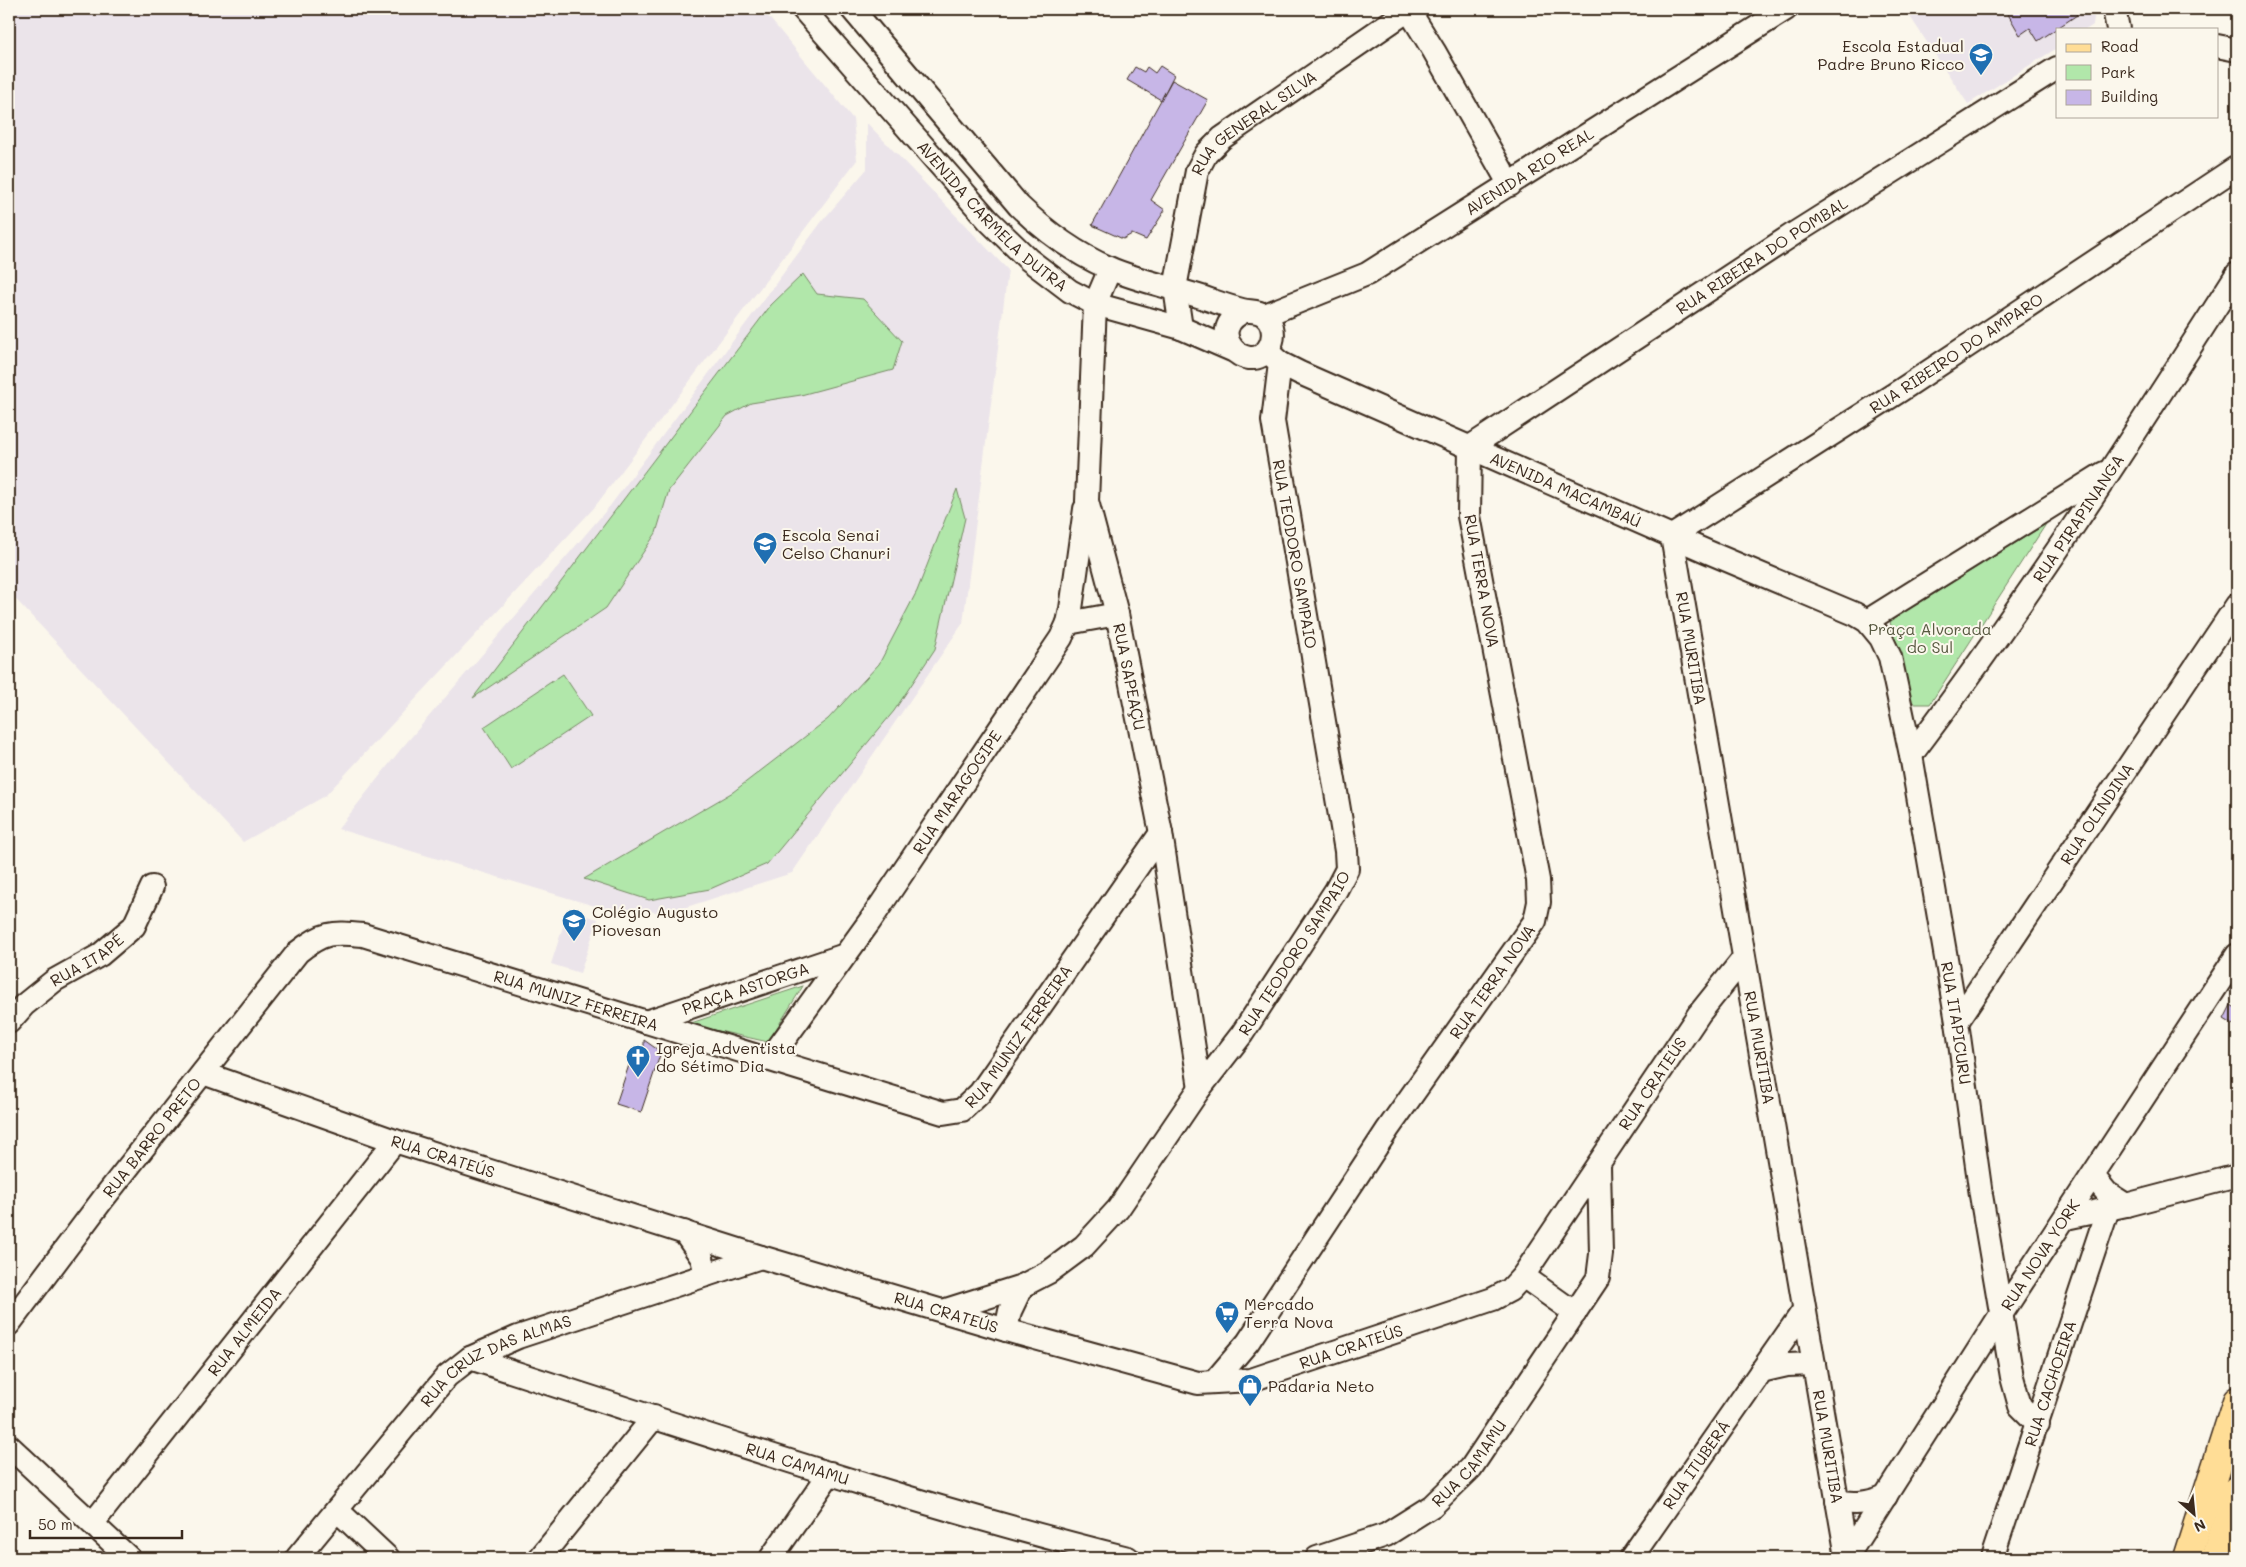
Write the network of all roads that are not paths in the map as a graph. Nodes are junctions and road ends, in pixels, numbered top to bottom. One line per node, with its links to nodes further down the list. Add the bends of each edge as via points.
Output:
1 (803, 9): 15 (street, AVENIDA CARMELA DUTRA, via 1006,240 1070,291)
2 (852, 9): 12 (street, AVENIDA CARMELA DUTRA, via 1019,206 1046,231)
3 (1408, 9): 11 (street); 14 (street, RUA GENERAL SILVA, via 1222,138 1206,154 1198,171)
4 (1786, 9): 11 (street, AVENIDA RIO REAL)
5 (2114, 9): 6 (street)
6 (2118, 28)
7 (2218, 46): 8 (street)
8 (2237, 50)
9 (2056, 69): 20 (street, RUA RIBEIRA DO POMBAL, via 1795,233)
10 (2237, 167): 23 (street, RUA RIBEIRO DO AMPARO, via 1901,390)
11 (1510, 185): 16 (street, AVENIDA RIO REAL, via 1367,274)
12 (1110, 269): 14 (street, AVENIDA CARMELA DUTRA); 15 (street, RUA SAPEAÇU)
13 (2237, 274): 21 (street, RUA PIRAPINANGA)
14 (1175, 288): 16 (street, AVENIDA CARMELA DUTRA); 17 (street, RUA GENERAL SILVA)
15 (1095, 304): 17 (street, AVENIDA CARMELA DUTRA); 22 (street, RUA SAPEAÇU)
16 (1255, 313): 18 (street, via 1236,315 1229,322 1227,341); 19 (street, via 1271,323)
17 (1181, 328): 18 (street, AVENIDA CARMELA DUTRA)
18 (1232, 350): 19 (street, via 1249,358)
19 (1274, 357): 20 (street, AVENIDA MACAMBAÚ); 40 (street, RUA TEODORO SAMPAIO, via 1273,421 1347,869 1242,1034)
20 (1470, 447): 23 (street, AVENIDA MACAMBAÚ); 58 (street, RUA TERRA NOVA, via 1469,516 1538,880 1539,902 1535,921 1388,1129)
21 (2110, 469): 26 (street); 28 (street, RUA PIRAPINANGA, via 1969,678)
22 (1086, 501): 25 (street, RUA SAPEAÇU); 27 (street, RUA MARAGOGIPE)
23 (1672, 536): 26 (street, AVENIDA MACAMBAÚ); 34 (street, RUA MURITIBA)
24 (2237, 605): 37 (street, RUA OLINDINA)
25 (1117, 614): 27 (street); 29 (street, RUA SAPEAÇU)
26 (1867, 621): 28 (street, RUA ITAPICURU, via 1881,638 1890,657)
27 (1068, 624): 32 (street, RUA MARAGOGIPE)
28 (1911, 756): 37 (street, RUA ITAPICURU)
29 (1160, 832): 38 (street, RUA MUNIZ FERREIRA, via 980,1093 962,1110 943,1113); 40 (street, RUA SAPEAÇU)
30 (152, 887): 35 (street, RUA ITAPÉ, via 134,926 100,955 55,980)
31 (298, 952): 36 (street, RUA MUNIZ FERREIRA, via 316,938 334,932 363,934); 39 (street, RUA BARRO PRETO)
32 (845, 955): 36 (street, PRAÇA ASTORGA); 38 (street, RUA MARAGOGIPE)
33 (2237, 955): 43 (street, RUA NOVA YORK)
34 (1743, 959): 42 (street, RUA CRATEÚS, via 1699,1014); 52 (street, RUA MURITIBA)
35 (9, 1022)
36 (646, 1022): 38 (street, RUA MUNIZ FERREIRA)
37 (1957, 1022): 55 (street, RUA ITAPICURU)
38 (770, 1058)
39 (203, 1073): 41 (street, RUA CRATEÚS); 56 (street, RUA BARRO PRETO, via 102,1199)
40 (1200, 1088): 51 (street, RUA TEODORO SAMPAIO, via 1118,1209 1084,1246 1049,1272)
41 (395, 1141): 47 (street, RUA CRATEÚS); 73 (street, RUA ALMEIDA)
42 (1599, 1166): 50 (street, RUA CRATEÚS); 54 (street, RUA CAMAMU, via 1601,1254 1598,1278)
43 (2093, 1176): 45 (street); 46 (street, RUA NOVA YORK)
44 (2237, 1176): 45 (street)
45 (2117, 1207): 46 (street); 66 (street, RUA CACHOEIRA)
46 (2066, 1218): 55 (street, RUA NOVA YORK)
47 (684, 1232): 48 (street, RUA CRATEÚS); 49 (street, via 702,1258)
48 (761, 1257): 49 (street, RUA CRUZ DAS ALMAS); 53 (street, RUA CRATEÚS)
49 (706, 1275): 59 (street, RUA CRUZ DAS ALMAS, via 518,1337)
50 (1523, 1276): 54 (street); 62 (street, RUA CRATEÚS, via 1510,1290 1493,1299)
51 (1022, 1286): 53 (street, RUA TEODORO SAMPAIO); 57 (street, via 1010,1311)
52 (1804, 1310): 60 (street, RUA MURITIBA); 61 (street, RUA ITUBERÁ)
53 (943, 1311): 57 (street, RUA CRATEÚS)
54 (1575, 1313): 80 (street, RUA CAMAMU, via 1471,1468 1432,1506 1386,1535)
55 (2000, 1316): 66 (street, RUA ITAPICURU, via 2020,1406); 70 (street, RUA NOVA YORK)
56 (9, 1324)
57 (1006, 1330): 63 (street, RUA CRATEÚS, via 1198,1383)
58 (1248, 1342): 62 (street); 63 (street, RUA TERRA NOVA)
59 (470, 1358): 65 (street, RUA CAMAMU); 72 (street, RUA CRUZ DAS ALMAS, via 447,1376)
60 (1814, 1364): 61 (street, via 1787,1365); 71 (street, RUA MURITIBA)
61 (1761, 1371): 81 (street, RUA ITUBERÁ)
62 (1251, 1380): 63 (street, RUA CRATEÚS)
63 (1214, 1382)
64 (2237, 1400): 84 (main road)
65 (654, 1417): 68 (street, RUA CAMAMU); 77 (street)
66 (2038, 1424): 83 (street, RUA CACHOEIRA)
67 (9, 1446): 73 (street)
68 (830, 1474): 78 (street); 79 (street, RUA CAMAMU, via 1016,1530)
69 (2237, 1490): 85 (main road)
70 (1886, 1496): 71 (street, via 1869,1503); 82 (street, RUA NOVA YORK)
71 (1837, 1501): 82 (street, RUA MURITIBA)
72 (337, 1510): 75 (street, RUA CRUZ DAS ALMAS); 76 (street)
73 (93, 1523): 74 (street)
74 (129, 1558)
75 (297, 1558)
76 (388, 1558)
77 (540, 1558)
78 (771, 1558)
79 (1128, 1558)
80 (1317, 1558)
81 (1631, 1558)
82 (1846, 1558)
83 (1992, 1558)
84 (2187, 1558)
85 (2216, 1558)

